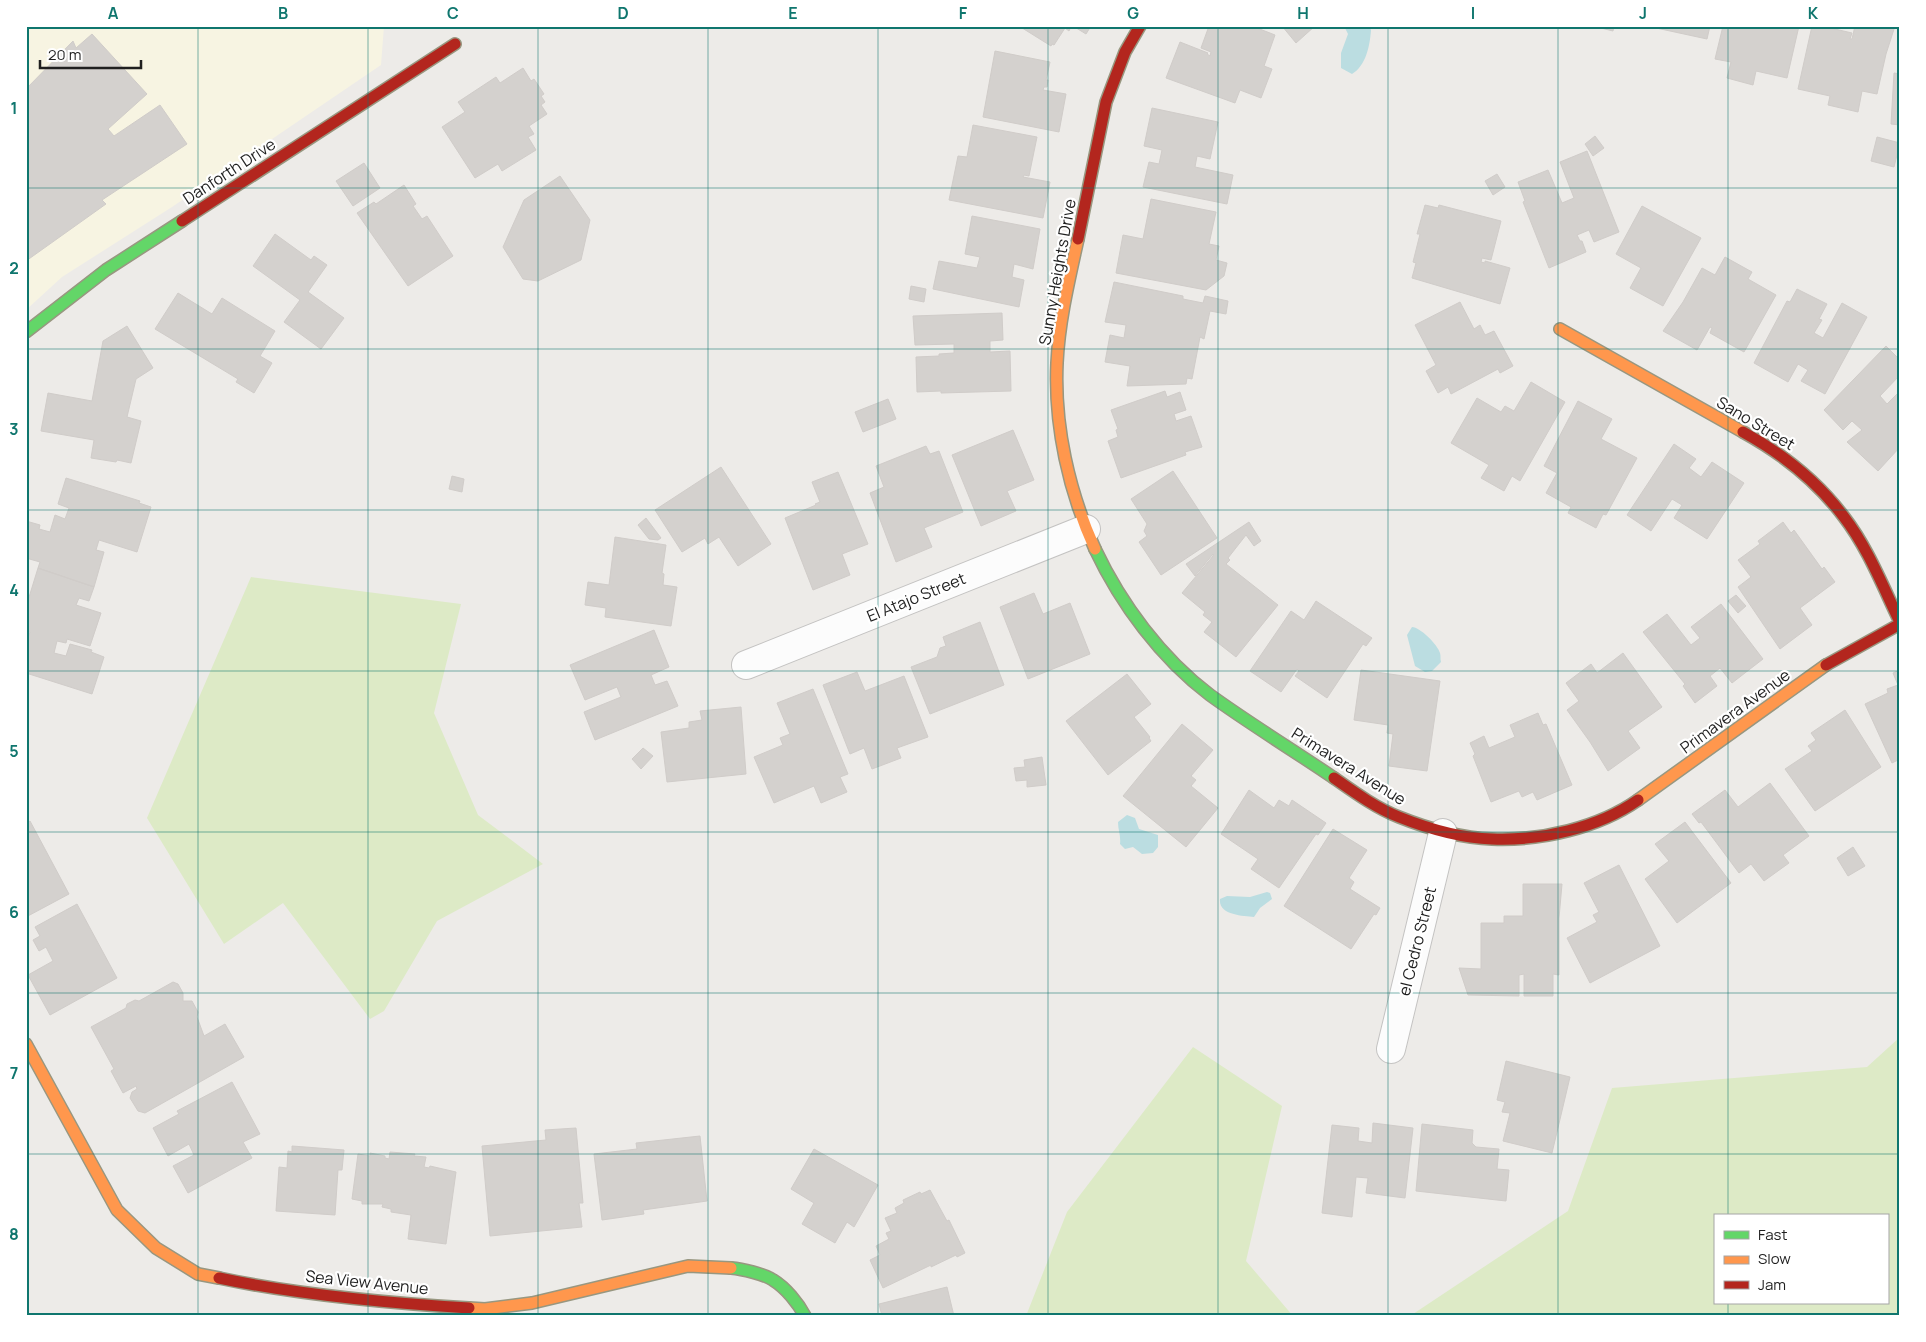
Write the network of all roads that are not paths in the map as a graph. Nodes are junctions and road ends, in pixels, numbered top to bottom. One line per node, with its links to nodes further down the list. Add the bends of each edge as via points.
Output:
1 (1140, 26): 5 (street, Sunny Heights Drive, via 1125,52 1106,102 1062,316 1057,364 1059,420 1070,482)
2 (454, 44): 4 (street, Danforth Drive, via 106,270)
3 (1560, 329): 6 (street, Sano Street, via 1772,448 1808,476 1845,518)
4 (26, 332)
5 (1086, 529): 7 (street, El Atajo Street); 8 (street, Primavera Avenue, via 1103,566 1132,613 1167,656 1209,694 1363,798 1398,817)
6 (1900, 623): 8 (street, Primavera Avenue, via 1834,660 1629,806 1584,826 1536,838 1492,839)
7 (746, 665)
8 (1443, 833): 10 (street, el Cedro Street)
9 (26, 1044): 11 (street, Sea View Avenue, via 117,1210 156,1248 198,1274 260,1287 485,1309 532,1303 688,1266 741,1269 773,1280 798,1304)
10 (1391, 1049)
11 (805, 1316)

